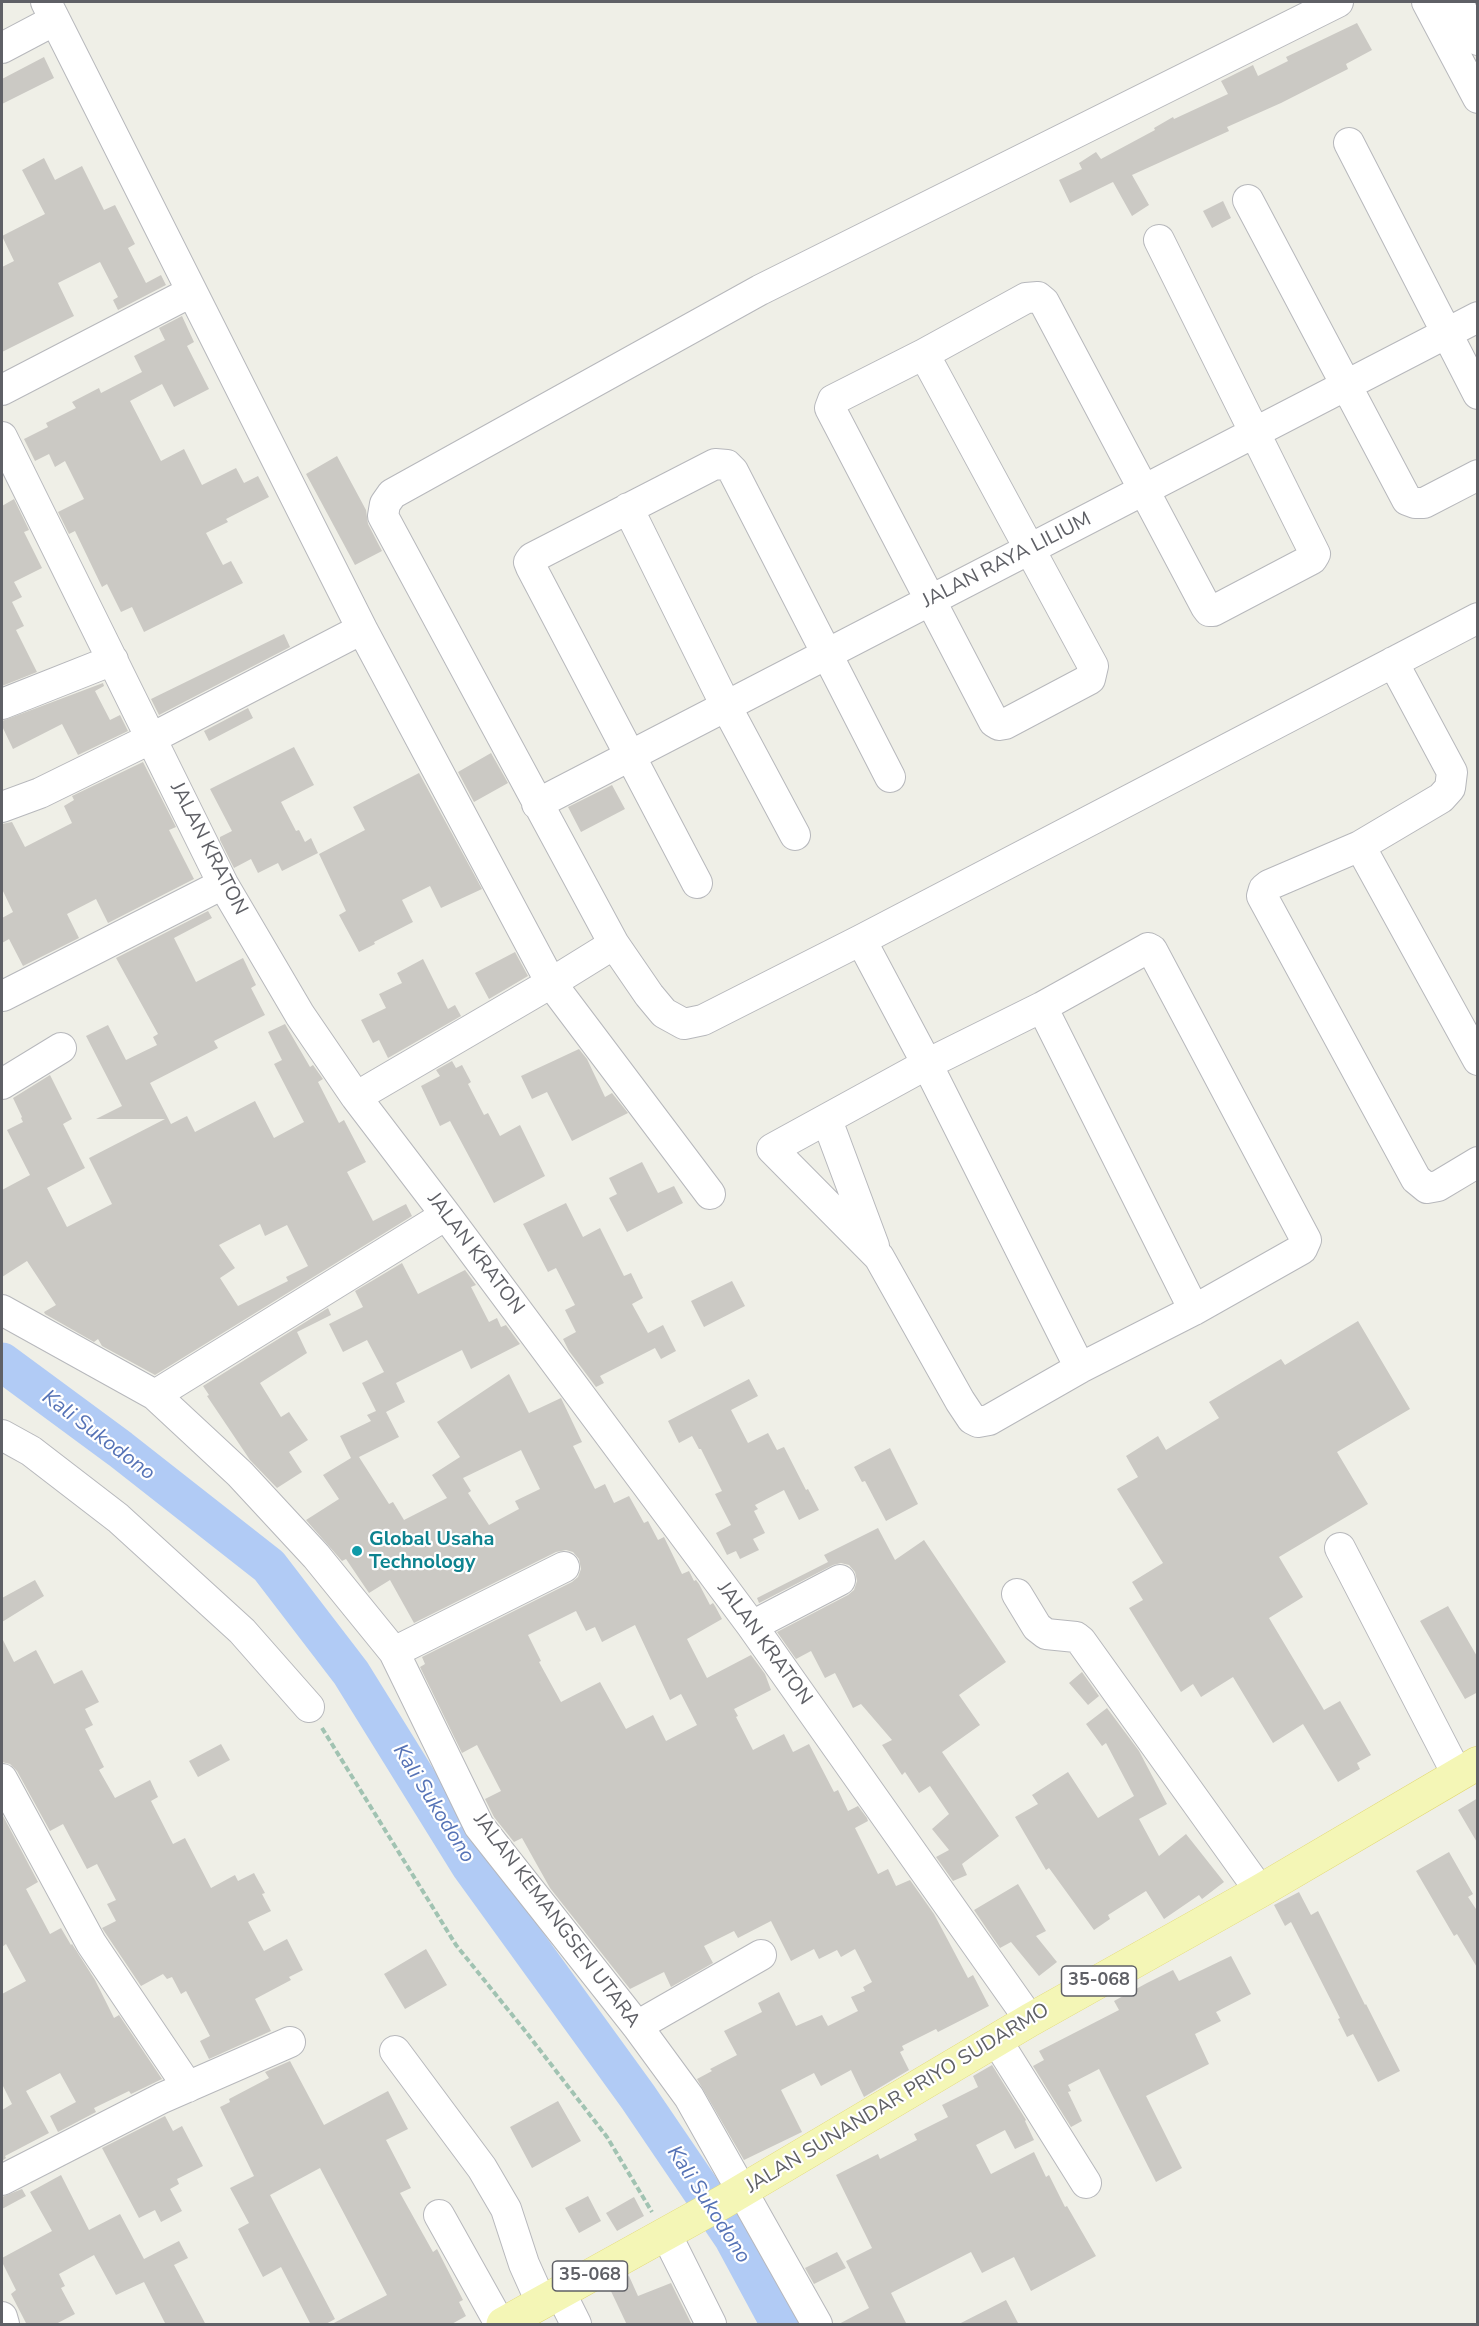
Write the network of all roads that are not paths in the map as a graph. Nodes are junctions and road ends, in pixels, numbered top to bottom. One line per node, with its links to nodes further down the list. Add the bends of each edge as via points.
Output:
1 (1338, 2): 35 (street, via 760,290 390,497 384,504 384,516)
2 (1427, 2): 7 (street)
3 (1457, 2): 5 (street)
4 (51, 11): 6 (street); 11 (street)
5 (1478, 40)
6 (2, 48)
7 (1474, 84)
8 (1349, 143): 13 (street)
9 (1248, 200): 15 (street)
10 (1159, 240): 18 (street)
11 (191, 292): 16 (street); 26 (street)
12 (1478, 317): 13 (street, JALAN RAYA LILIUM)
13 (1446, 334): 15 (street, JALAN RAYA LILIUM); 17 (street)
14 (924, 354): 21 (street, via 1026,298 1038,297); 23 (street); 24 (street, via 833,400 830,408)
15 (1346, 386): 18 (street, JALAN RAYA LILIUM); 20 (street, via 1407,500 1424,503)
16 (2, 390)
17 (1478, 394)
18 (1256, 432): 21 (street, JALAN RAYA LILIUM); 21 (street, via 1315,554 1213,611 1206,607)
19 (2, 437): 28 (street, JALAN KRATON)
20 (1478, 475)
21 (1145, 490): 23 (street, JALAN RAYA LILIUM)
22 (628, 508): 27 (street, via 715,464 727,465); 31 (street); 33 (street, via 530,562)
23 (1030, 549): 24 (street, JALAN RAYA LILIUM); 24 (street, via 1093,672 1090,679 1005,724 994,722)
24 (930, 601): 27 (street, JALAN RAYA LILIUM)
25 (1478, 618): 29 (street)
26 (362, 629): 32 (street); 43 (street)
27 (827, 654): 31 (street, JALAN RAYA LILIUM); 34 (street)
28 (113, 660): 30 (street); 32 (street, JALAN KRATON)
29 (1393, 663): 38 (street, via 1452,772 1450,788 1442,798); 41 (street)
30 (2, 704)
31 (726, 706): 33 (street, JALAN RAYA LILIUM); 37 (street)
32 (152, 738): 36 (street, via 40,793); 40 (street, JALAN KRATON)
33 (632, 755): 35 (street, JALAN RAYA LILIUM); 39 (street)
34 (891, 777)
35 (537, 804): 42 (street)
36 (2, 807)
37 (795, 835)
38 (1360, 846): 47 (street); 52 (street, via 1269,885 1262,896 1416,1179 1427,1188 1438,1186)
39 (697, 883)
40 (223, 884): 44 (street); 50 (street, JALAN KRATON, via 300,1015)
41 (861, 940): 42 (street, via 703,1020 684,1024 664,1013); 48 (street)
42 (614, 944): 43 (street)
43 (551, 983): 50 (street); 53 (street)
44 (3, 996)
45 (1042, 1007): 48 (street); 57 (street); 57 (street, via 1145,949 1152,950 1300,1227 1306,1240 1302,1249)
46 (61, 1048): 49 (street)
47 (1478, 1060)
48 (927, 1064): 51 (street); 58 (street)
49 (2, 1084)
50 (356, 1097): 54 (street, JALAN KRATON)
51 (827, 1120): 55 (street); 55 (street, via 772,1150)
52 (1478, 1162)
53 (710, 1194)
54 (446, 1215): 59 (street); 65 (street, JALAN KRATON)
55 (879, 1257): 58 (street, via 972,1419 989,1420)
56 (2, 1310): 59 (street, JALAN KEMANGSEN UTARA)
57 (1194, 1310): 58 (street)
58 (1080, 1368)
59 (155, 1395): 66 (street, JALAN KEMANGSEN UTARA, via 240,1474 316,1557)
60 (2, 1435): 67 (street, via 30,1451 118,1518 242,1631)
61 (1340, 1548): 68 (street)
62 (564, 1567): 66 (street)
63 (840, 1580): 65 (street)
64 (1017, 1594): 70 (street, via 1037,1627 1046,1634 1081,1641)
65 (752, 1626): 72 (street, JALAN KRATON)
66 (394, 1652): 73 (street, JALAN KEMANGSEN UTARA, via 479,1826)
67 (309, 1707)
68 (1467, 1768): 70 (main road, JALAN SUNANDAR PRIYO SUDARMO / 35-068)
69 (2, 1779): 77 (street, via 91,1942)
70 (1260, 1891): 72 (main road, JALAN SUNANDAR PRIYO SUDARMO / 35-068)
71 (761, 1955): 73 (street)
72 (1030, 2020): 74 (main road, JALAN SUNANDAR PRIYO SUDARMO / 35-068)
73 (637, 2026): 80 (street, JALAN KEMANGSEN UTARA, via 688,2097)
74 (997, 2041): 79 (street); 80 (main road, JALAN SUNANDAR PRIYO SUDARMO / 35-068)
75 (290, 2042): 77 (street)
76 (396, 2051): 83 (street, via 482,2168 506,2209 524,2264)
77 (188, 2087): 78 (street)
78 (2, 2180)
79 (1086, 2183)
80 (732, 2197): 82 (main road, JALAN SUNANDAR PRIYO SUDARMO / 35-068); 89 (street, JALAN KEMANGSEN UTARA, via 782,2261)
81 (439, 2215): 86 (street)
82 (672, 2231): 83 (main road, JALAN SUNANDAR PRIYO SUDARMO / 35-068); 88 (street)
83 (550, 2297): 86 (main road, JALAN SUNANDAR PRIYO SUDARMO / 35-068); 87 (street)
84 (2, 2317): 85 (street)
85 (4, 2325)
86 (502, 2325)
87 (576, 2325)
88 (711, 2325)
89 (817, 2325)

